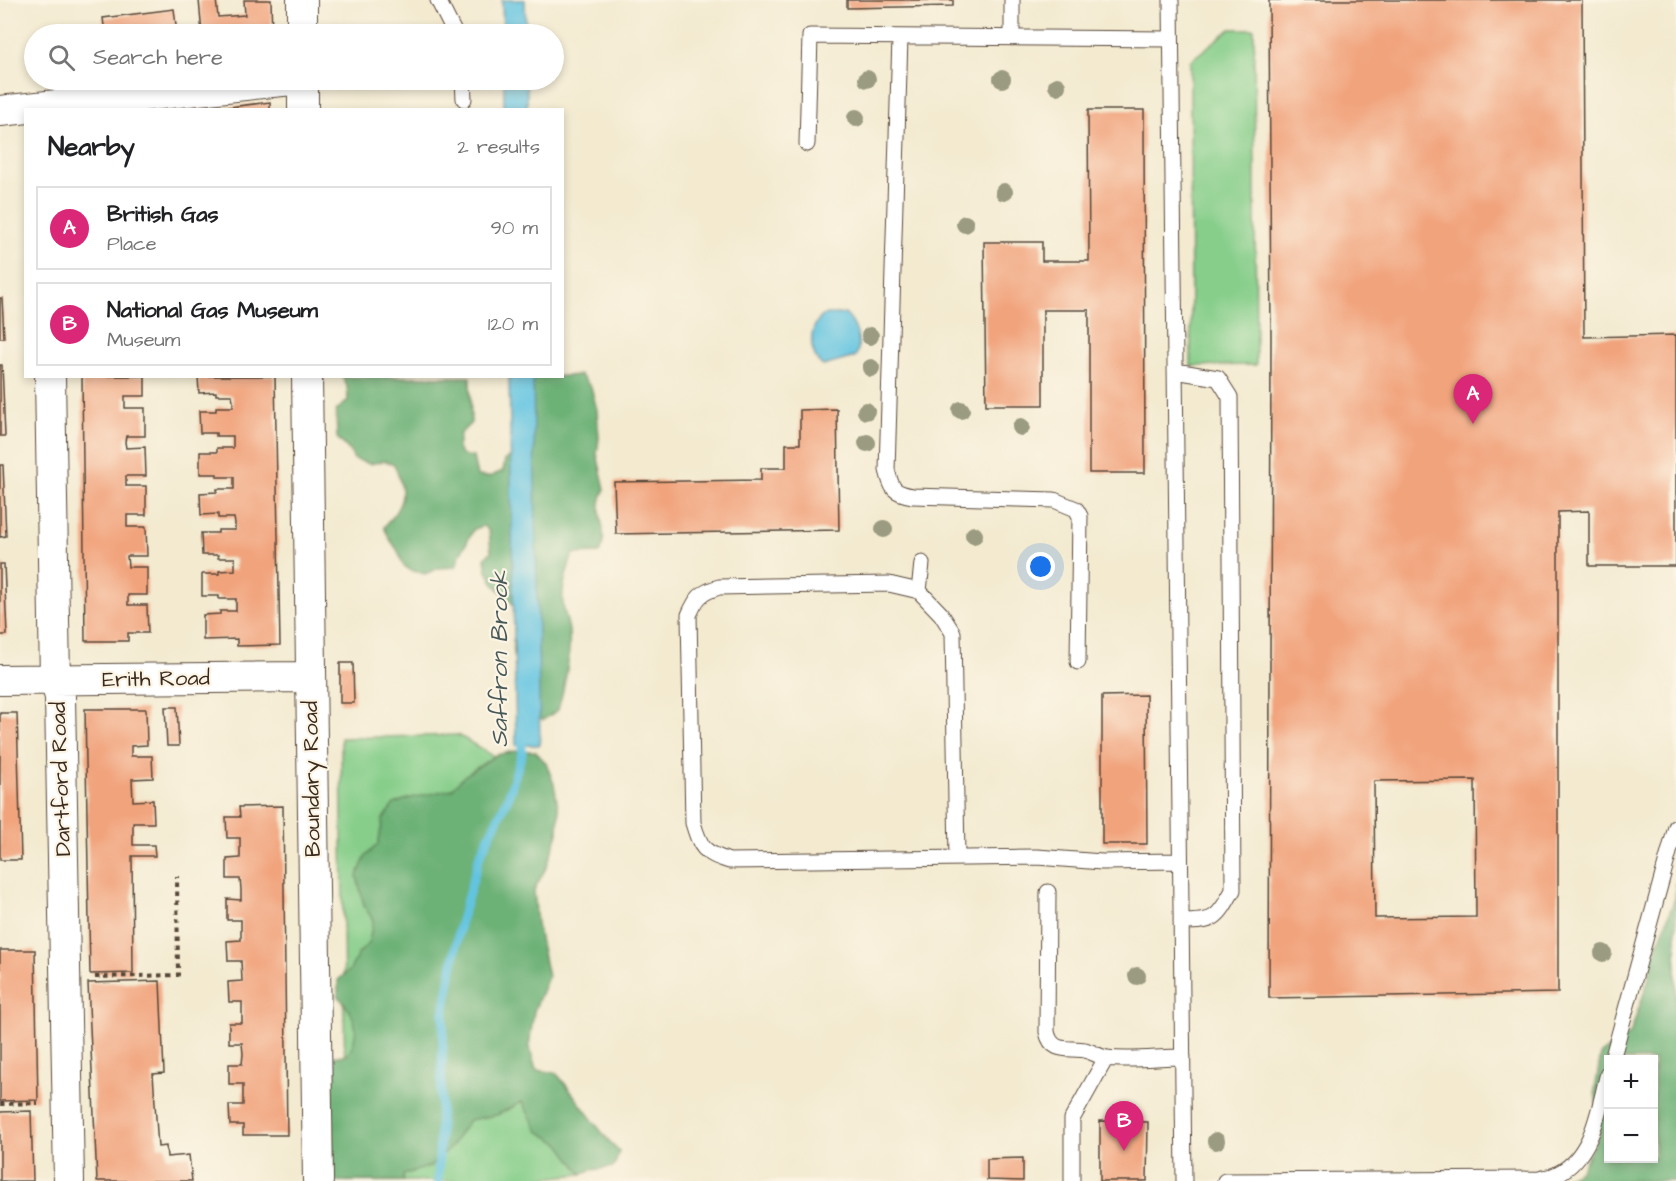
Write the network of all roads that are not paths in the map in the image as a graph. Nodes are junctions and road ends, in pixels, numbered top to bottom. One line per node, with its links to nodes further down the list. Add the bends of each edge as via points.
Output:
1 (302, 0): 5 (street)
2 (438, 0): 6 (lane)
3 (1012, 0): 8 (lane)
4 (1171, 0): 9 (lane)
5 (302, 24)
6 (450, 24)
7 (900, 37): 8 (lane); 18 (lane, via 810,36); 24 (lane, via 887,470 891,487 913,496 1054,500 1076,509 1080,516)
8 (1012, 38): 9 (lane)
9 (1171, 39): 19 (lane)
10 (204, 90): 14 (street)
11 (303, 90): 15 (street)
12 (464, 90): 13 (lane)
13 (464, 99)
14 (45, 108)
15 (303, 108)
16 (24, 109): 17 (street)
17 (0, 111)
18 (807, 144)
19 (1175, 371): 30 (lane); 32 (lane, via 1218,378 1230,397 1233,890 1221,911 1205,922)
20 (50, 378): 26 (street, Dartford Road)
21 (307, 378): 25 (street, Boundary Road)
22 (922, 562): 23 (lane)
23 (919, 591): 29 (lane, via 953,633); 29 (lane, via 889,584 719,587 704,592 695,601 689,615 693,823 700,845 729,861)
24 (1078, 662)
25 (311, 677): 26 (street, Erith Road); 38 (street, Boundary Road)
26 (55, 680): 27 (street, Erith Road); 37 (street, Dartford Road, via 60,697)
27 (0, 681)
28 (1676, 827): 33 (lane)
29 (957, 857): 30 (lane)
30 (1180, 861): 32 (lane)
31 (1048, 892): 35 (lane, via 1049,1041 1064,1049 1083,1050)
32 (1181, 922): 34 (lane)
33 (1613, 1055)
34 (1183, 1057): 35 (lane); 40 (lane)
35 (1106, 1058): 39 (lane, via 1072,1119)
36 (1604, 1087): 41 (lane, via 1585,1148 1557,1174 1539,1179)
37 (69, 1181)
38 (318, 1181)
39 (1072, 1181)
40 (1184, 1181)
41 (1225, 1181)

